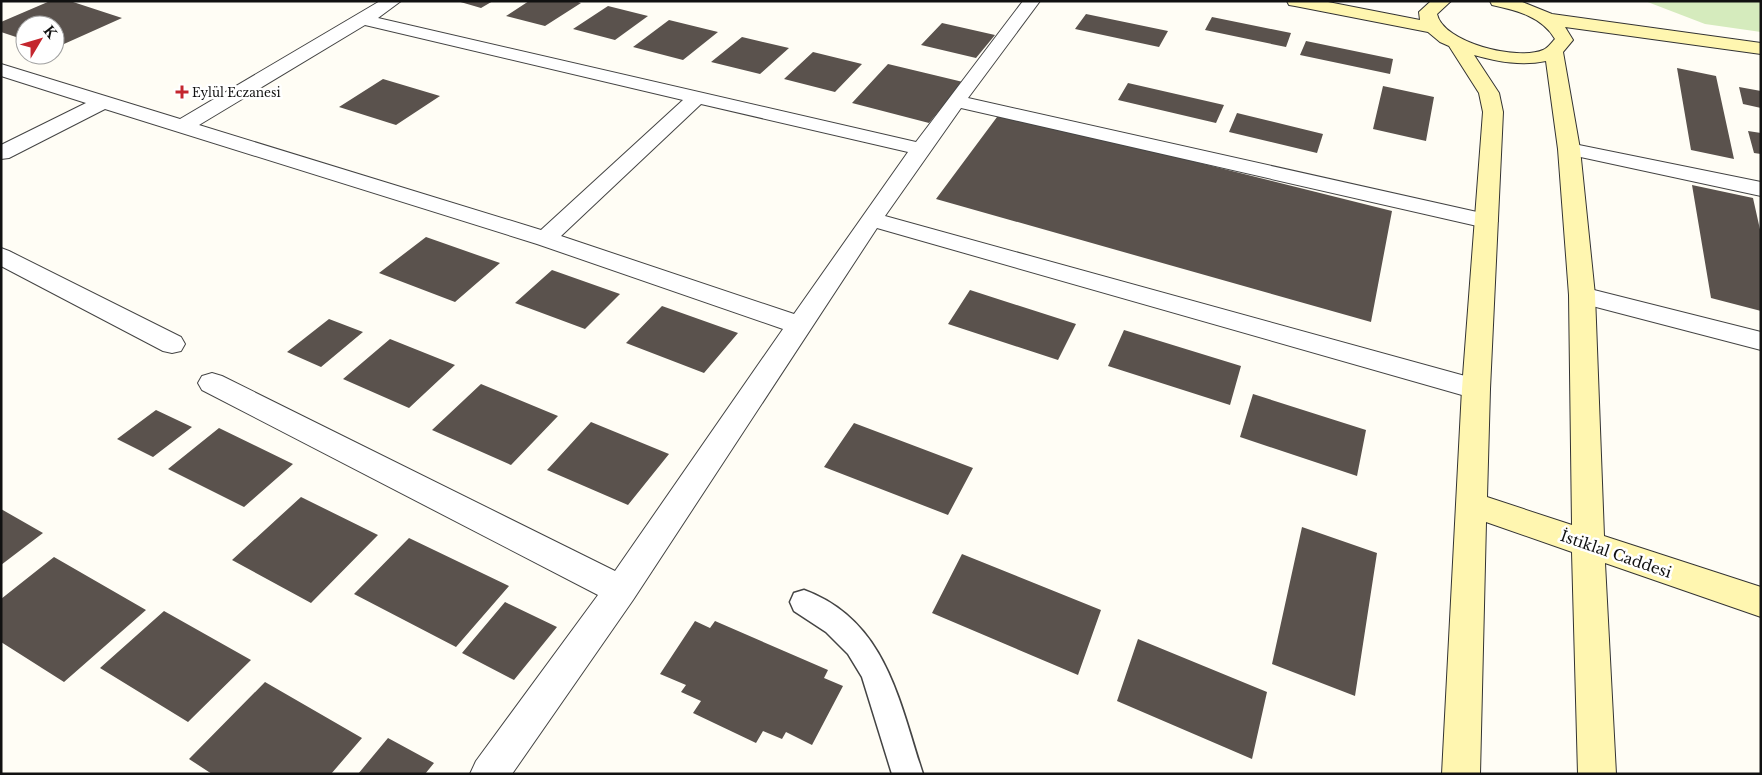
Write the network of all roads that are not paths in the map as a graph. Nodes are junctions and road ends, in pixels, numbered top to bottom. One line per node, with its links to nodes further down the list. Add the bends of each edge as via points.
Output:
1 (393, 1): 8 (street)
2 (1032, 1): 16 (street)
3 (1295, 1): 9 (street)
4 (1442, 1): 9 (street, via 1427,11 1426,18)
5 (1498, 1): 7 (street)
6 (1552, 1): 7 (street)
7 (1542, 17): 11 (street, via 1561,31); 12 (street)
8 (361, 19): 15 (street); 18 (street)
9 (1431, 27): 10 (street)
10 (1458, 45): 11 (street, via 1502,57 1523,58 1542,57); 24 (street, via 1489,93 1493,112)
11 (1559, 46): 13 (street, via 1624,45); 20 (street)
12 (1761, 49)
13 (1761, 63)
14 (1, 70): 17 (street)
15 (698, 96): 19 (street); 25 (street)
16 (956, 101): 19 (street); 24 (street)
17 (103, 102): 18 (street); 21 (street)
18 (181, 127): 25 (street)
19 (921, 149): 23 (street)
20 (1569, 150): 22 (street); 27 (street)
21 (1, 153)
22 (1761, 189)
23 (871, 219): 28 (street); 32 (street)
24 (1486, 221): 32 (street)
25 (545, 240): 28 (street)
26 (1, 256): 30 (street)
27 (1582, 296): 29 (street); 34 (street)
28 (799, 325): 35 (street)
29 (1761, 341)
30 (172, 344)
31 (212, 383): 35 (street)
32 (1476, 389): 33 (street)
33 (1472, 505): 34 (street, İstiklal Caddesi); 40 (street)
34 (1588, 544): 37 (street, İstiklal Caddesi); 41 (street)
35 (621, 590): 38 (street)
36 (804, 602): 39 (lane, via 836,624 858,645 875,672)
37 (1761, 602)
38 (489, 774)
39 (908, 774)
40 (1461, 774)
41 (1597, 774)

